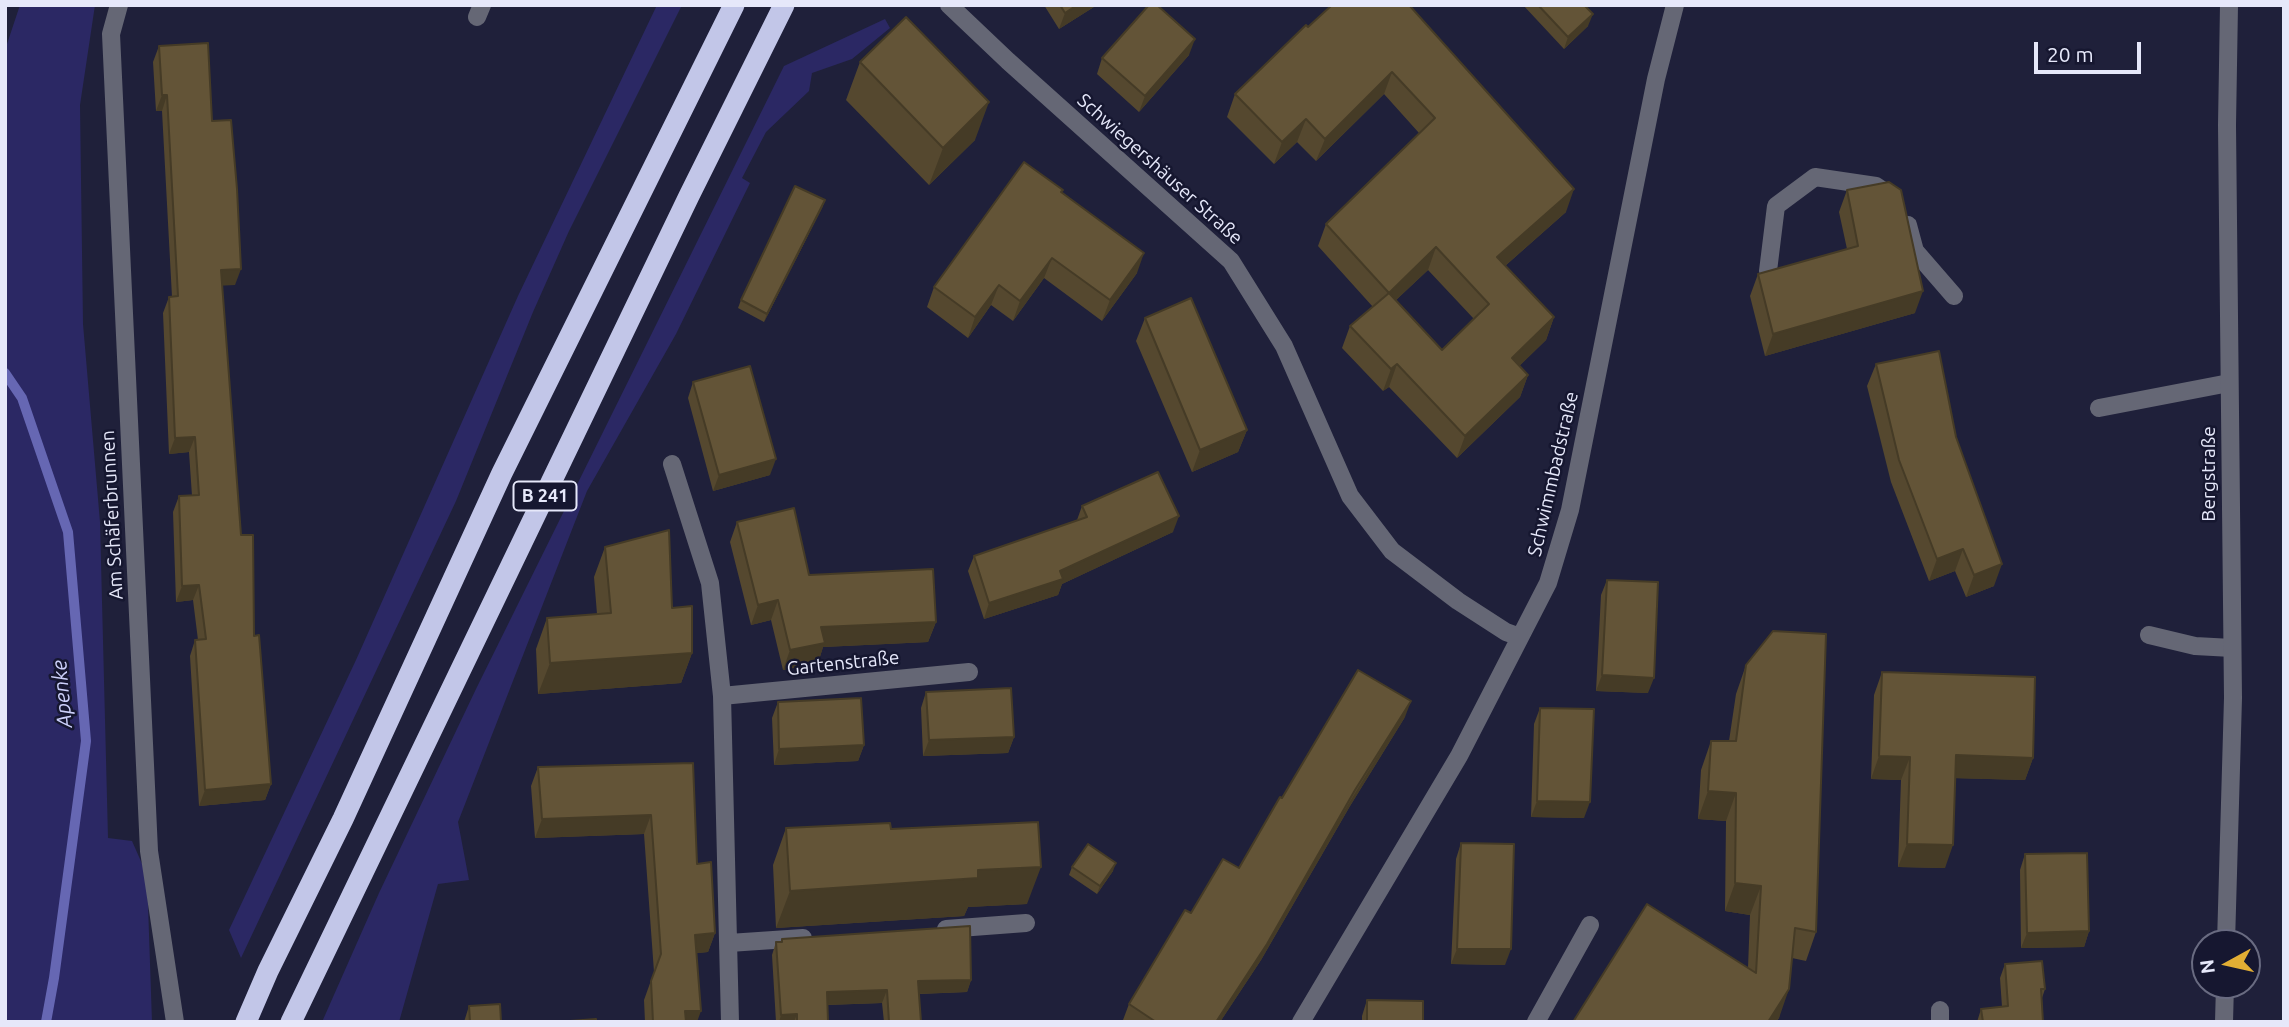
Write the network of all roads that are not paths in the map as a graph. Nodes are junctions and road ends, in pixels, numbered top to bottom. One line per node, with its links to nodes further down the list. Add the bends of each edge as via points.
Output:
1 (119, 5): 24 (street, Am Schäferbrunnen, via 111,34 149,851)
2 (734, 5): 25 (highway, B 241, via 502,473)
3 (784, 5): 26 (highway, B 241)
4 (950, 5): 13 (street, Schwiegershäuser Straße, via 1231,261 1284,346 1350,496 1392,551 1458,601)
5 (1675, 5): 13 (street, Schwimmbadstraße, via 1656,79 1570,510 1548,583)
6 (2229, 5): 9 (street, Bergstraße)
7 (1768, 271): 8 (street, via 1776,206 1815,177 1877,186 1903,205 1915,251)
8 (1954, 296)
9 (2230, 383): 10 (street); 14 (street, Bergstraße)
10 (2099, 408)
11 (672, 464): 16 (street, via 710,583)
12 (2149, 635): 14 (street, via 2195,646)
13 (1520, 637): 28 (street, Schwimmbadstraße, via 1459,755)
14 (2232, 648): 19 (street, Bergstraße)
15 (969, 672): 16 (street, Gartenstraße)
16 (722, 696): 22 (street)
17 (1026, 923): 20 (street)
18 (1590, 925): 29 (street)
19 (2226, 929)
20 (931, 930)
21 (824, 937): 22 (street)
22 (729, 943): 27 (street)
23 (2225, 999): 30 (street)
24 (175, 1022)
25 (246, 1022)
26 (291, 1022)
27 (730, 1022)
28 (1301, 1022)
29 (1536, 1022)
30 (2224, 1022)

